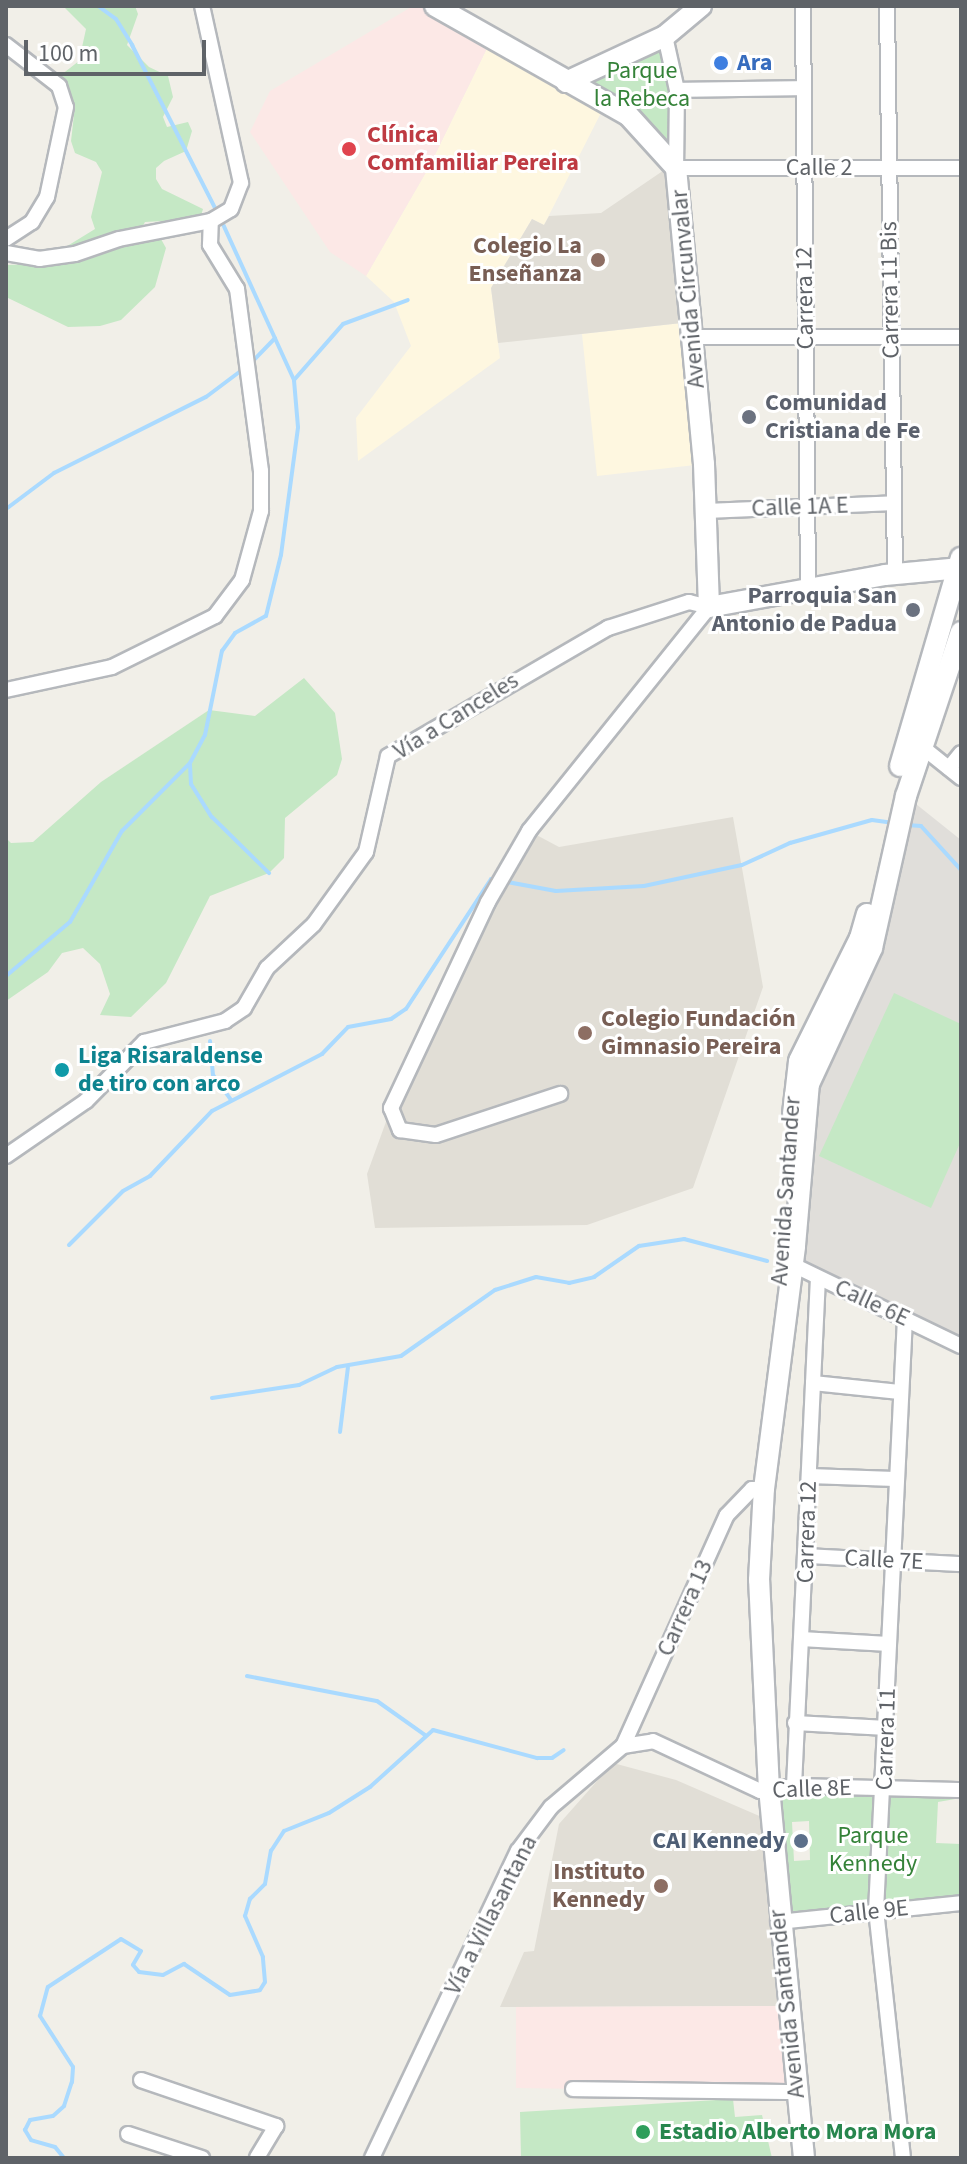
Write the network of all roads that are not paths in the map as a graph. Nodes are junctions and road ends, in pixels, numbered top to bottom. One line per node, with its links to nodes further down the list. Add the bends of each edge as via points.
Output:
1 (202, 6): 15 (street, via 241,183 231,209)
2 (701, 6): 6 (street)
3 (803, 6): 9 (street, Carrera 12)
4 (887, 6): 13 (street, Carrera 11 Bis)
5 (446, 8): 8 (street, Avenida Circunvalar)
6 (665, 36): 8 (street); 10 (street)
7 (6, 45): 16 (street, via 65,95 65,126 47,197 32,222)
8 (566, 82): 11 (street, Avenida Circunvalar, via 628,115)
9 (804, 88): 10 (street); 12 (street, Carrera 12)
10 (677, 90): 11 (street)
11 (675, 166): 12 (street, Calle 2); 20 (street, Avenida Circunvalar)
12 (803, 167): 13 (street, Calle 2); 18 (street, Carrera 12)
13 (887, 168): 14 (street, Calle 2); 19 (street, Carrera 11 Bis)
14 (961, 168)
15 (211, 221): 17 (street, via 119,239 75,254 39,259); 30 (street, via 210,245 237,289 261,471 261,511 242,580 215,616 112,667)
16 (6, 239)
17 (6, 253)
18 (805, 336): 19 (street); 20 (street); 23 (street, Carrera 12)
19 (891, 336): 21 (street); 22 (street, Carrera 11 Bis)
20 (693, 337): 24 (street, Avenida Circunvalar)
21 (961, 337)
22 (894, 503): 23 (street, Calle 1A E); 26 (street, Carrera 11 Bis)
23 (805, 508): 24 (street, Calle 1A E); 27 (street, Carrera 12)
24 (707, 511): 28 (street, Avenida Circunvalar)
25 (960, 565): 26 (street); 37 (street, Avenida Santander, via 892,795 864,930 799,1061)
26 (895, 574): 27 (street)
27 (808, 589): 28 (street)
28 (709, 607): 35 (street, via 529,831 488,902 391,1108 400,1130 436,1135); 36 (street, Vía a Canceles, via 689,602 608,628 388,756 366,852 314,924 267,968 244,1008 225,1021 144,1042 86,1101)
29 (961, 632): 31 (street, Avenida Santander)
30 (6, 690)
31 (921, 746): 33 (street); 37 (street, Avenida Santander, via 878,929 809,1084)
32 (961, 753): 33 (street)
33 (949, 768): 34 (street)
34 (961, 778)
35 (560, 1094)
36 (6, 1156)
37 (788, 1263): 38 (street, Calle 6E); 45 (street, Avenida Santander)
38 (818, 1278): 39 (street, Calle 6E); 41 (street, Carrera 12)
39 (905, 1318): 40 (street, Calle 6E); 42 (street, Carrera 11)
40 (961, 1346)
41 (813, 1383): 42 (street); 43 (street, Carrera 12)
42 (900, 1392): 44 (street, Carrera 11)
43 (809, 1476): 44 (street); 46 (street, Carrera 12)
44 (895, 1479): 47 (street, Carrera 11)
45 (758, 1489): 53 (street, Carrera 13, via 727,1515); 57 (street, Avenida Santander, via 749,1580)
46 (807, 1556): 47 (street, Calle 7E); 49 (street, Carrera 12)
47 (892, 1561): 48 (street, Calle 7E); 50 (street, Carrera 11)
48 (961, 1564)
49 (801, 1639): 50 (street); 51 (street, Carrera 12)
50 (889, 1644): 52 (street, Carrera 11)
51 (795, 1723): 52 (street); 54 (street, Carrera 12)
52 (887, 1728): 55 (street, Carrera 11)
53 (623, 1746): 57 (street, via 653,1741); 67 (street, Vía a Villasantana, via 551,1807 518,1851)
54 (794, 1786): 55 (street, Calle 8E); 57 (street, Calle 8E)
55 (884, 1788): 56 (street, Calle 8E); 59 (street, Carrera 11)
56 (961, 1790)
57 (764, 1791): 60 (street, Avenida Santander)
58 (961, 1903): 59 (street, Calle 9E)
59 (876, 1911): 60 (street, Calle 9E); 69 (street, Carrera 11)
60 (778, 1922): 63 (street, Avenida Santander)
61 (141, 2080): 66 (street, via 276,2126)
62 (573, 2089): 63 (street)
63 (797, 2092): 68 (street, Avenida Santander)
64 (128, 2134): 65 (street)
65 (202, 2158)
66 (257, 2158)
67 (372, 2158)
68 (804, 2158)
69 (903, 2158)

